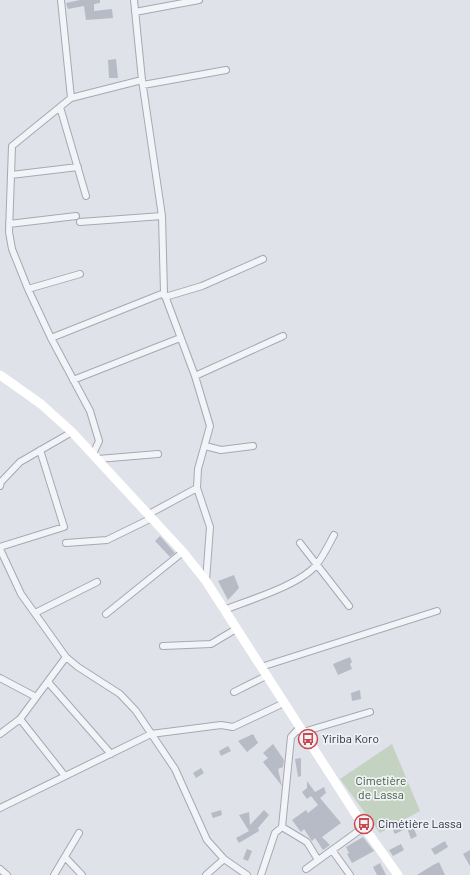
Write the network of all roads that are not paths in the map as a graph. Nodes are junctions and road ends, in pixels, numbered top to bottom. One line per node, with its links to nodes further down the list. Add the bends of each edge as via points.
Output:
1 (61, 0): 7 (street)
2 (134, 0): 4 (street)
3 (200, 0): 4 (street)
4 (136, 12): 6 (street)
5 (226, 70): 6 (street)
6 (143, 83): 7 (street); 13 (street)
7 (71, 98): 8 (street)
8 (60, 107): 9 (street); 10 (street, via 12,146)
9 (78, 167): 10 (street); 11 (street)
10 (11, 176): 15 (street)
11 (86, 196)
12 (76, 216): 15 (street)
13 (162, 216): 14 (street); 19 (street)
14 (80, 222)
15 (9, 224): 18 (street, via 12,249)
16 (263, 259): 19 (street, via 202,286)
17 (80, 274): 18 (street)
18 (28, 290): 21 (street)
19 (164, 295): 21 (street); 22 (street)
20 (283, 336): 24 (street)
21 (50, 338): 25 (street)
22 (180, 338): 24 (street); 25 (street)
23 (0, 375): 26 (street, via 41,404)
24 (195, 376): 27 (street, via 210,426)
25 (73, 380): 31 (street, via 90,411 99,441)
26 (72, 432): 29 (street); 31 (street)
27 (205, 446): 28 (street, via 221,450); 33 (street, via 198,469)
28 (253, 446)
29 (40, 450): 32 (street, via 20,462); 38 (street, via 64,527)
30 (158, 454): 31 (street)
31 (96, 456): 34 (street)
32 (0, 486)
33 (197, 488): 34 (street); 41 (street, via 210,527)
34 (150, 516): 36 (street, via 107,540); 39 (street)
35 (334, 535): 40 (street)
36 (66, 543)
37 (300, 543): 40 (street)
38 (0, 548): 46 (street, via 21,594)
39 (183, 552): 41 (street); 47 (street)
40 (317, 565): 43 (street); 44 (street, via 294,582)
41 (206, 581): 44 (street)
42 (97, 582): 46 (street)
43 (349, 606)
44 (224, 610): 48 (street)
45 (437, 611): 51 (street)
46 (35, 613): 50 (street)
47 (106, 614)
48 (236, 629): 49 (street, via 211,644); 51 (street)
49 (163, 646)
50 (66, 657): 54 (street); 62 (street, via 120,694 136,711)
51 (261, 668): 52 (street)
52 (266, 676): 55 (street); 57 (street)
53 (0, 678): 56 (street)
54 (48, 682): 56 (street); 63 (street)
55 (234, 692)
56 (36, 697): 59 (street)
57 (284, 703): 60 (street); 62 (street, via 232,727 221,725)
58 (370, 712): 60 (street)
59 (20, 719): 61 (street); 64 (street)
60 (301, 730): 66 (street, via 291,737); 67 (street)
61 (0, 734)
62 (151, 734): 63 (street); 71 (street, via 175,769 207,840)
63 (111, 754): 64 (street)
64 (65, 776): 65 (street)
65 (0, 808)
66 (282, 827): 72 (street, via 307,842); 80 (street, via 275,833)
67 (364, 827): 69 (street); 82 (street)
68 (79, 833): 70 (street)
69 (332, 850): 72 (street); 81 (street)
70 (65, 857): 76 (street); 77 (street)
71 (224, 859): 78 (street); 79 (street)
72 (318, 860): 74 (street)
73 (0, 869): 75 (street)
74 (306, 869)
75 (7, 875)
76 (54, 875)
77 (82, 875)
78 (206, 875)
79 (247, 875)
80 (261, 875)
81 (350, 875)
82 (398, 875)

